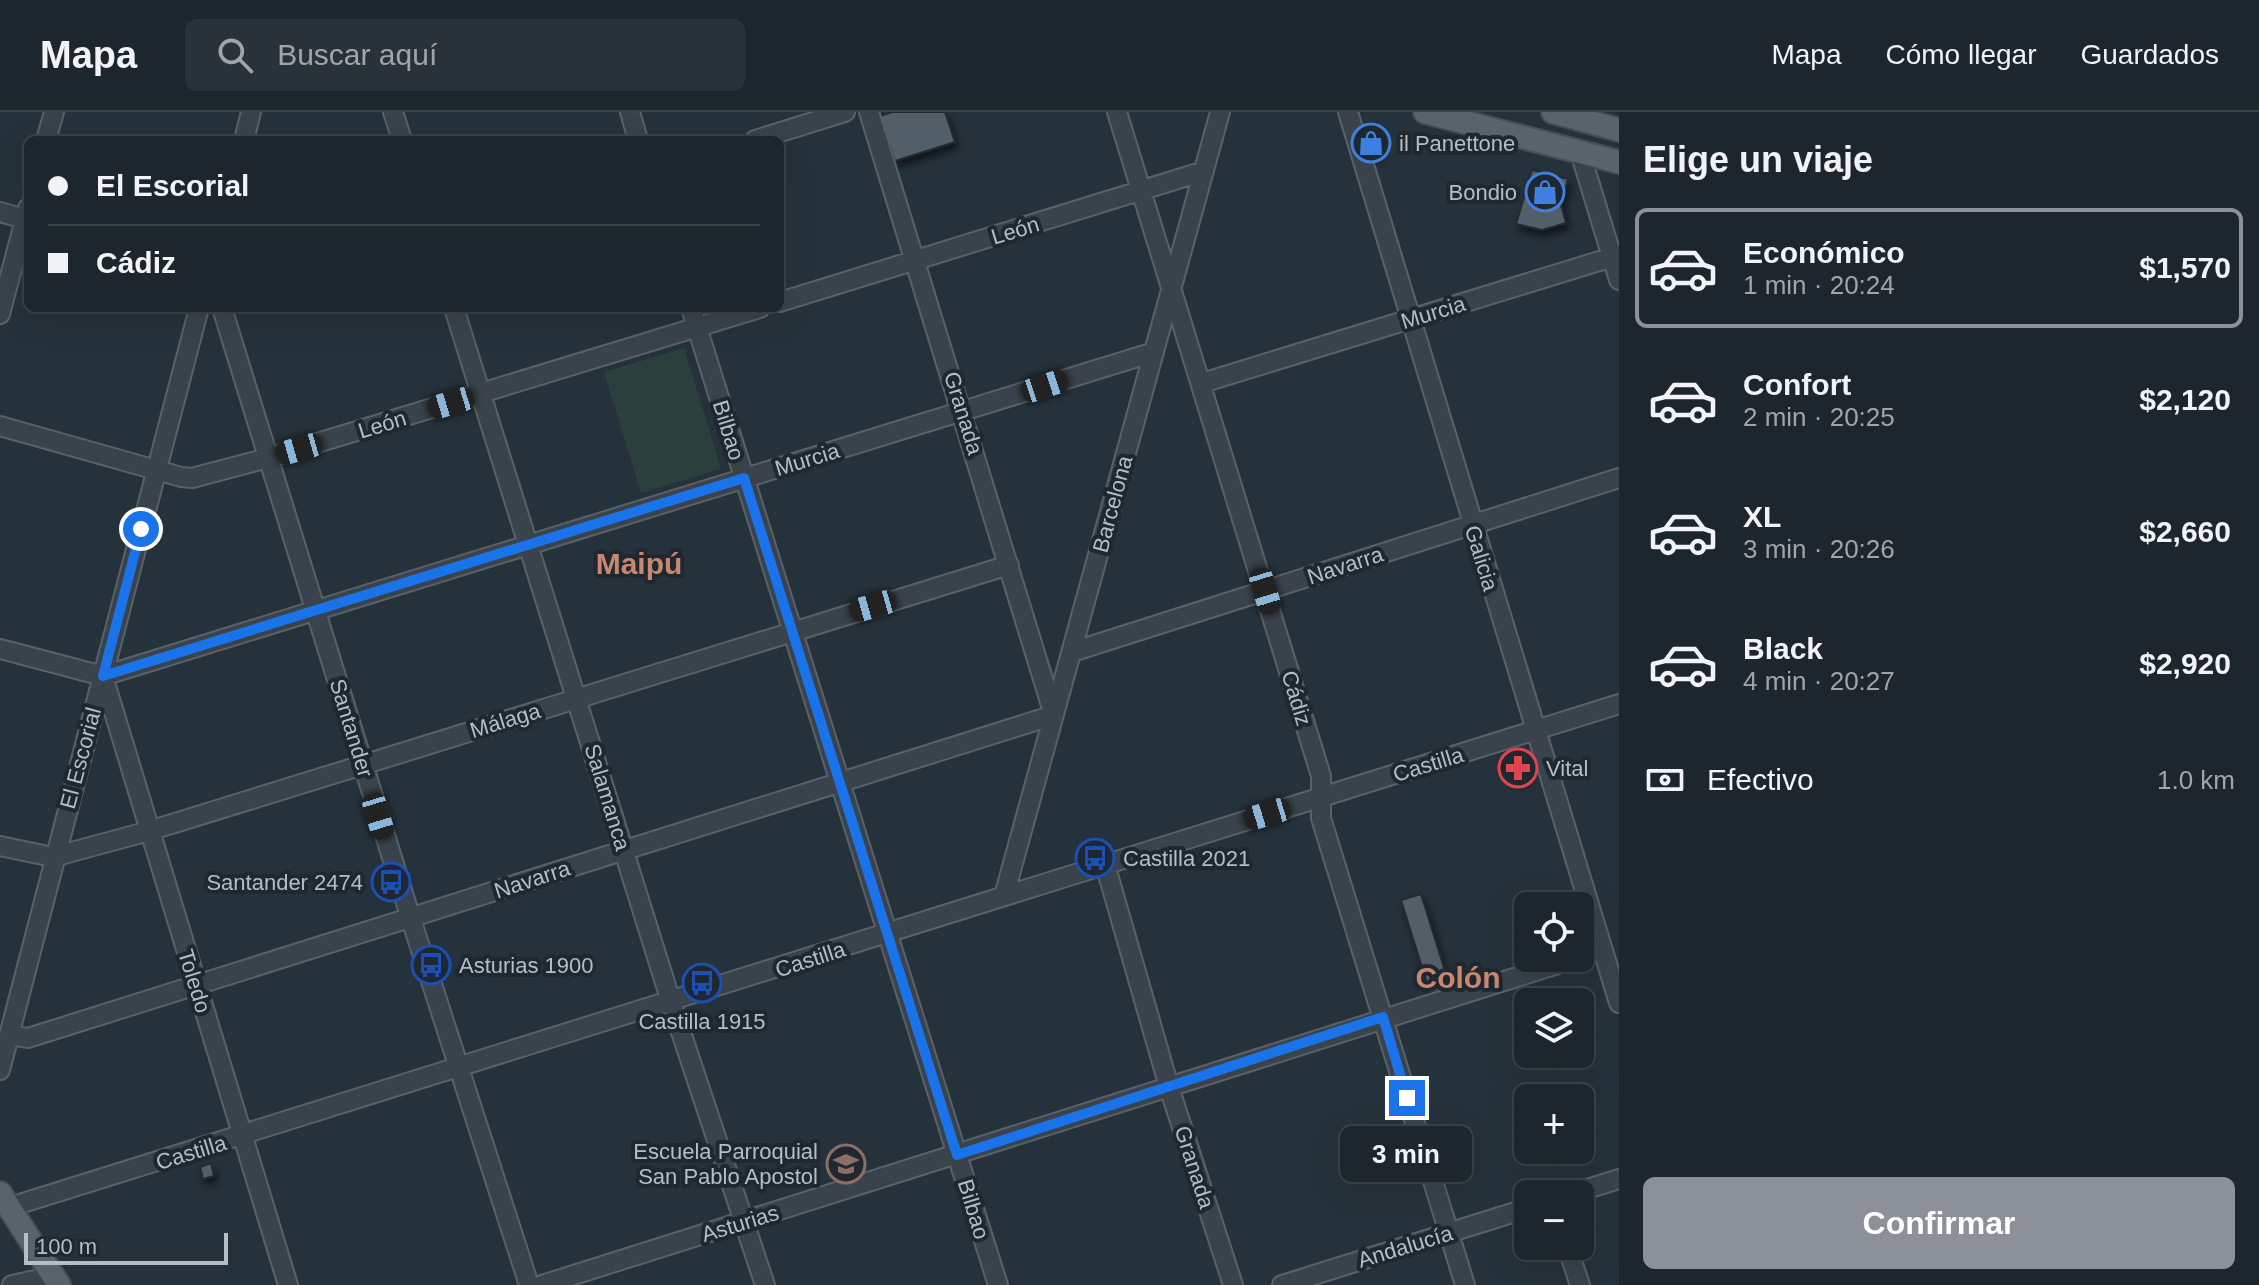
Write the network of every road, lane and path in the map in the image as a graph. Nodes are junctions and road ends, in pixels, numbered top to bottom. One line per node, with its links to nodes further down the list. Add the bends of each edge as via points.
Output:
1 (54, 112): 13 (street)
2 (251, 112): 14 (street)
3 (393, 112): 15 (street)
4 (630, 112): 16 (street)
5 (845, 112): 17 (street)
6 (869, 112): 26 (street, Granada)
7 (1117, 112): 21 (street, Cádiz)
8 (1220, 112): 20 (street, Barcelona)
9 (1348, 112): 36 (street, Galicia)
10 (1425, 112): 18 (main road)
11 (1557, 112): 12 (main road)
12 (1619, 130)
13 (47, 136)
14 (245, 136)
15 (401, 136)
16 (637, 136)
17 (768, 136)
18 (1580, 152): 19 (main road); 25 (street)
19 (1619, 162)
20 (1204, 171): 21 (street, León); 28 (street, Barcelona)
21 (1143, 190): 26 (street, León); 28 (street, Cádiz)
22 (0, 212): 23 (street)
23 (24, 216)
24 (24, 227): 35 (street)
25 (1616, 256): 27 (street); 36 (street, Murcia)
26 (915, 260): 29 (street, León); 41 (street, Granada)
27 (1619, 280)
28 (1172, 286): 38 (street, Barcelona); 39 (street, Cádiz)
29 (784, 301)
30 (198, 312): 44 (street, El Escorial)
31 (223, 312): 43 (street, Santander)
32 (455, 312): 40 (street, Salamanca)
33 (692, 312): 37 (street, Bilbao)
34 (747, 312): 37 (street, León)
35 (0, 314)
36 (1409, 320): 39 (street, Murcia); 47 (street, Galicia)
37 (697, 328): 40 (street, León); 45 (street, Bilbao)
38 (1154, 352): 41 (street, Murcia); 54 (street, Barcelona)
39 (1202, 383): 50 (street, Cádiz)
40 (482, 394): 43 (street, León); 48 (street, Salamanca)
41 (964, 411): 45 (street, Murcia); 49 (street, Granada)
42 (0, 426): 44 (street, León)
43 (268, 458): 44 (street, León, via 192,478); 51 (street, Santander)
44 (157, 470): 55 (street, El Escorial)
45 (744, 478): 48 (street, Murcia); 52 (street, Bilbao)
46 (1619, 478): 47 (street, Navarra)
47 (1472, 525): 50 (street, Navarra); 59 (street, Galicia)
48 (530, 544): 51 (street, Murcia); 56 (street, Salamanca)
49 (1009, 565): 52 (street, Málaga); 58 (street, Granada)
50 (1265, 591): 54 (street, Navarra); 62 (street, Cádiz, via 1321,776)
51 (317, 610): 55 (street, Murcia); 60 (street, Santander)
52 (792, 630): 56 (street, Málaga); 61 (street, Bilbao)
53 (0, 649): 55 (street)
54 (1072, 652): 58 (street, Barcelona)
55 (103, 676): 63 (street, Toledo); 66 (street, El Escorial)
56 (578, 697): 60 (street, Málaga); 65 (street, Salamanca)
57 (1619, 704): 59 (street, Castilla)
58 (1054, 715): 61 (street, Navarra); 68 (street, Barcelona)
59 (1535, 731): 62 (street, Castilla); 71 (street, Galicia)
60 (362, 765): 63 (street, Málaga); 69 (street, Santander)
61 (839, 780): 65 (street, Navarra); 70 (street, Bilbao)
62 (1321, 797): 67 (street, Castilla); 76 (street, Cádiz, via 1321,818)
63 (149, 831): 66 (street, Málaga); 73 (street, Toledo)
64 (0, 846): 66 (street, Málaga)
65 (624, 849): 69 (street, Navarra); 75 (street, Salamanca)
66 (53, 857): 77 (street, El Escorial)
67 (1105, 864): 68 (street, Castilla); 80 (street, Granada)
68 (1004, 896): 70 (street, Castilla)
69 (411, 919): 73 (street, Navarra); 78 (street, Santander)
70 (887, 934): 75 (street, Castilla); 82 (street, Bilbao)
71 (1611, 948): 74 (street, Galicia)
72 (1532, 972): 76 (street, Asturias)
73 (197, 985): 77 (street, Navarra, via 28,1038); 81 (street, Toledo)
74 (1619, 1003)
75 (672, 1005): 78 (street, Castilla); 87 (street, Salamanca)
76 (1383, 1017): 80 (street, Asturias); 88 (street, Cádiz)
77 (9, 1035): 79 (street, El Escorial)
78 (461, 1069): 81 (street, Castilla); 93 (street, Santander)
79 (0, 1070)
80 (1169, 1087): 82 (street, Asturias); 97 (street, Granada)
81 (243, 1136): 85 (street, Castilla); 92 (street, Toledo)
82 (957, 1155): 87 (street, Asturias); 96 (street, Bilbao)
83 (1619, 1179): 84 (street)
84 (1594, 1187)
85 (3, 1202): 90 (main road)
86 (1514, 1212): 88 (street, Andalucía)
87 (746, 1221): 94 (street, Asturias); 95 (street, Salamanca)
88 (1449, 1232): 98 (street, Andalucía); 99 (street, Cádiz)
89 (1572, 1260): 100 (street)
90 (57, 1281): 91 (street)
91 (12, 1285)
92 (288, 1285)
93 (529, 1285)
94 (542, 1285)
95 (765, 1285)
96 (998, 1285)
97 (1233, 1285)
98 (1282, 1285)
99 (1465, 1285)
100 (1580, 1285)

